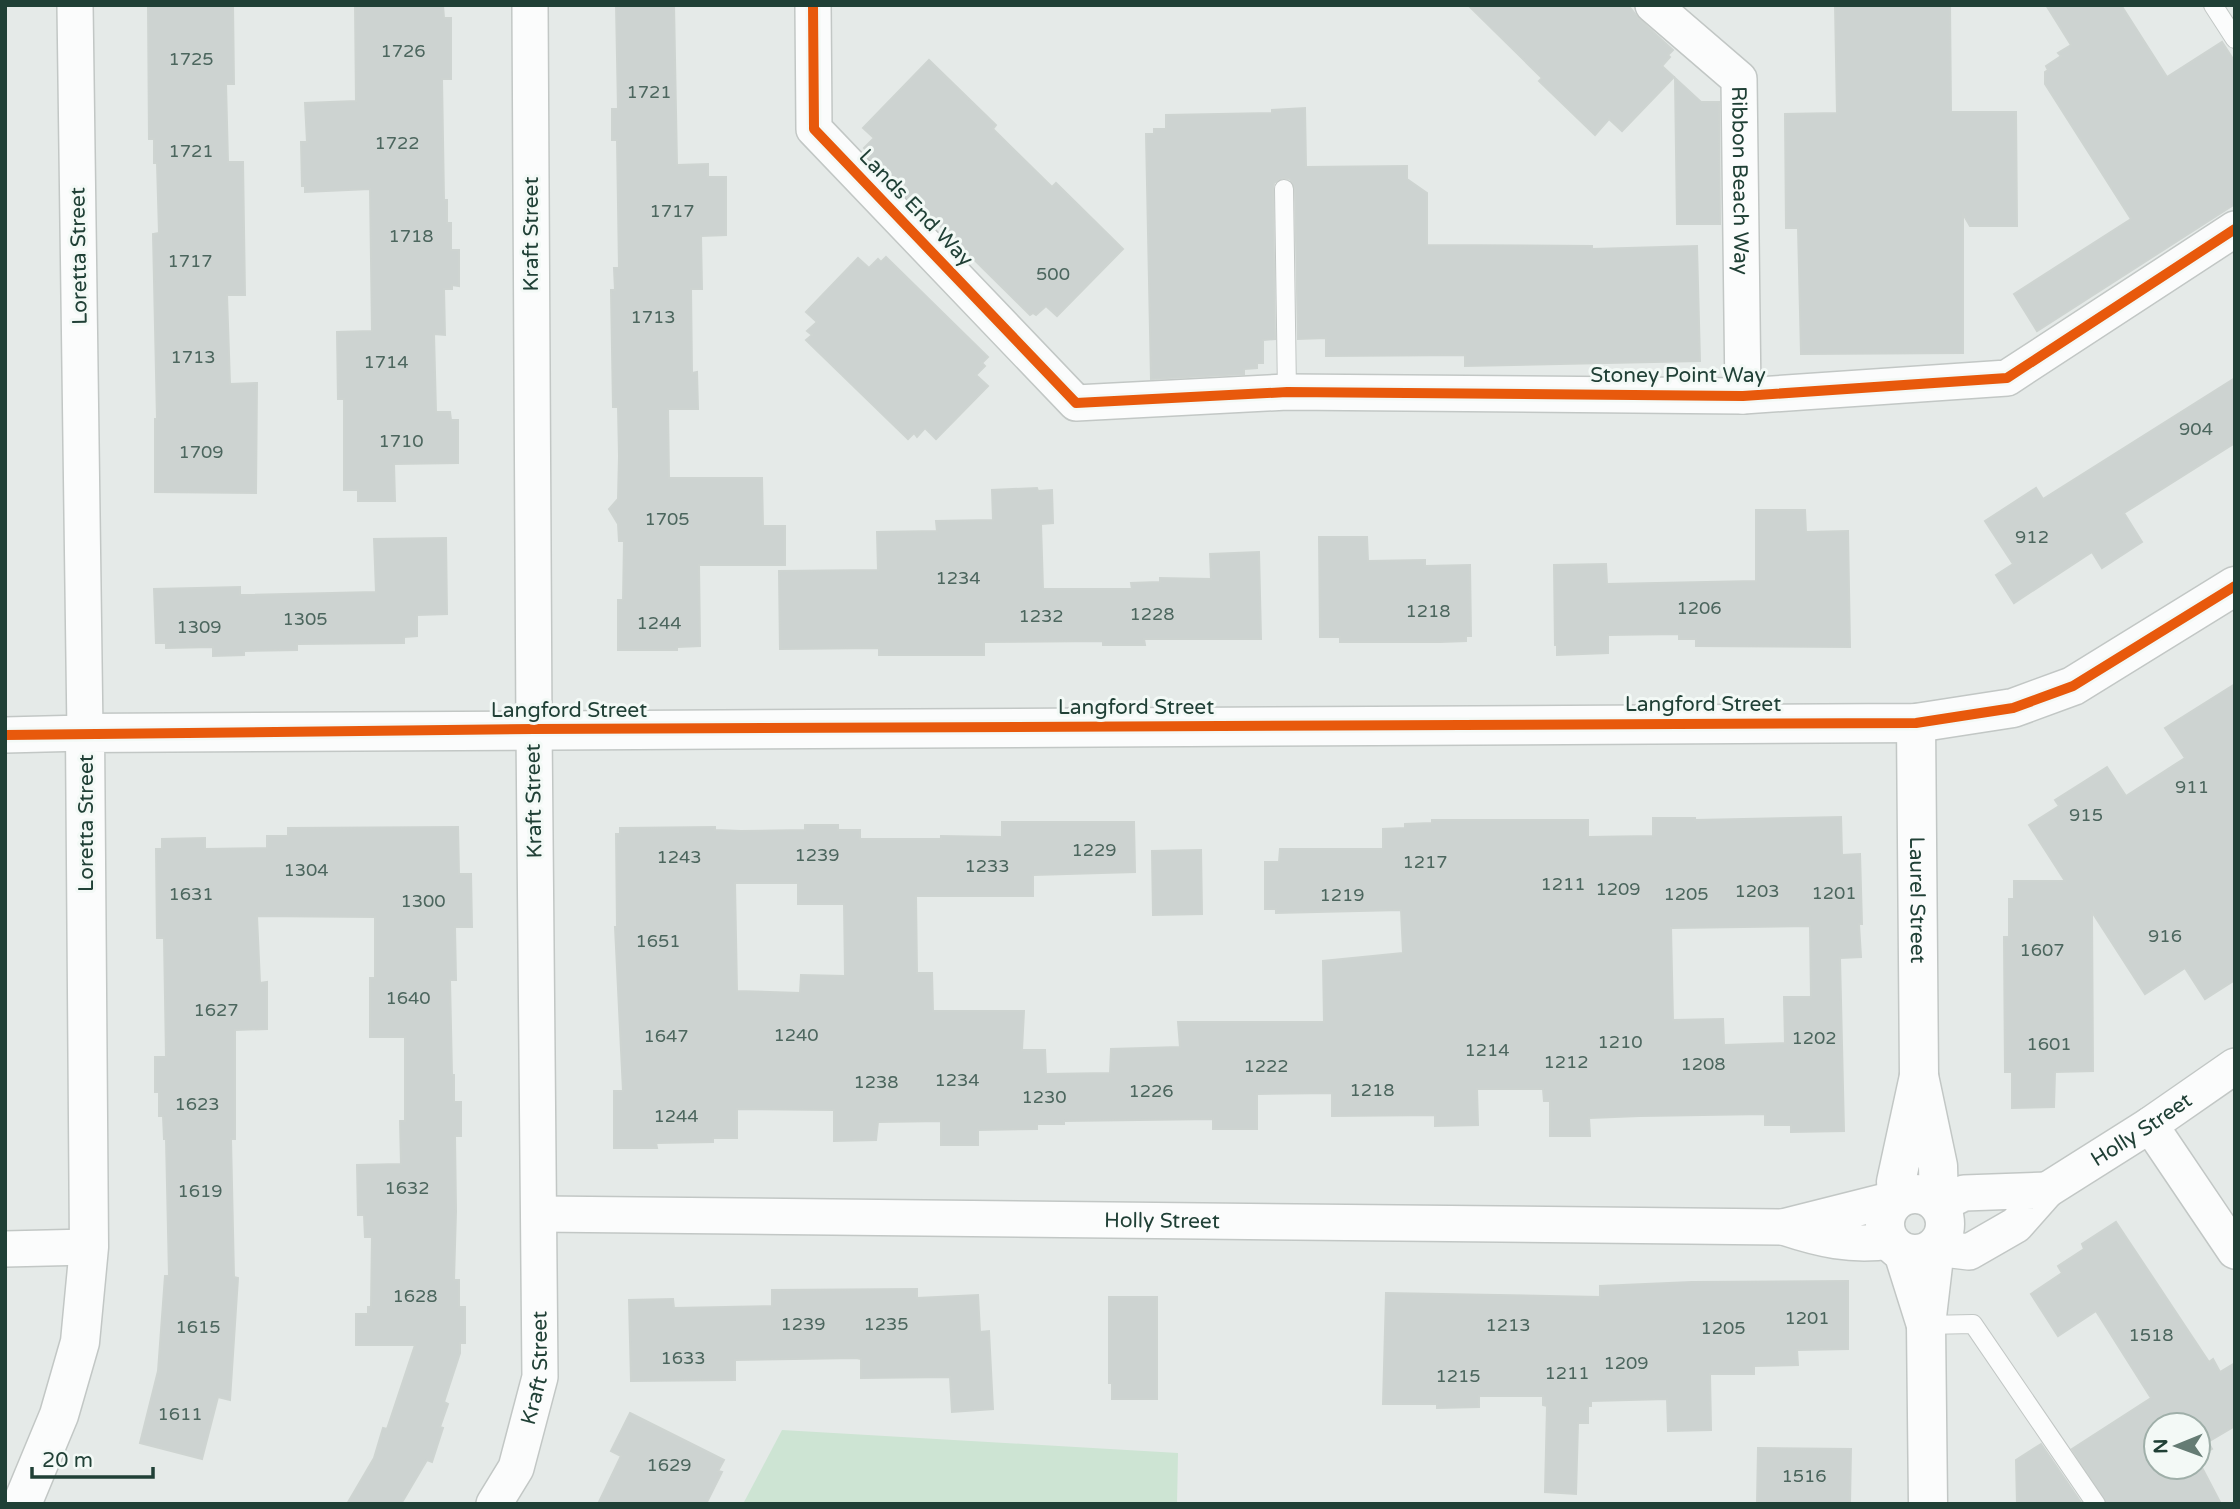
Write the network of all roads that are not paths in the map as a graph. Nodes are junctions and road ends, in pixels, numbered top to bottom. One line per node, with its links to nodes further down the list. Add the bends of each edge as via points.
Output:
1 (75, 5): 15 (street, Loretta Street)
2 (530, 5): 14 (street, Kraft Street)
3 (813, 5): 11 (street, Lands End Way, via 814,129)
4 (1653, 5): 10 (street, Ribbon Beach Way, via 1739,79)
5 (2213, 5): 6 (lane)
6 (2235, 39)
7 (1284, 188): 9 (lane)
8 (2235, 229): 10 (street, Stoney Point Way, via 2007,378)
9 (1287, 392): 10 (street, Stoney Point Way); 11 (street, Stoney Point Way)
10 (1743, 396)
11 (1076, 403)
12 (2235, 586): 13 (street, Langford Street, via 2073,686 2013,708)
13 (1916, 723): 14 (street, Langford Street); 18 (street, Laurel Street)
14 (534, 729): 15 (street, Langford Street); 23 (street, Kraft Street)
15 (85, 733): 16 (street, Langford Street); 25 (street, Loretta Street)
16 (5, 735)
17 (2235, 1066): 19 (street, Holly Street)
18 (1919, 1076): 21 (street, Laurel Street, via 1896,1182); 22 (street, Laurel Street, via 1938,1166)
19 (2150, 1125): 20 (street, Holly Street); 28 (street)
20 (2047, 1190): 22 (street, via 1964,1193); 26 (street, Holly Street, via 2016,1224 1969,1252)
21 (1898, 1198): 22 (street, via 1927,1196); 24 (street, Holly Street); 26 (street, Laurel Street, via 1888,1210 1885,1224)
22 (1939, 1205): 26 (street, Laurel Street, via 1945,1219 1944,1234)
23 (539, 1214): 24 (street, Holly Street); 31 (street, Kraft Street, via 540,1377 516,1468)
24 (1783, 1227): 26 (street, Holly Street, via 1821,1240)
25 (89, 1247): 27 (street); 30 (street, Loretta Street, via 80,1342 59,1415)
26 (1909, 1247): 29 (street, Laurel Street)
27 (5, 1249)
28 (2235, 1251)
29 (1926, 1325): 32 (street, Laurel Street); 33 (lane, via 1973,1324)
30 (22, 1504)
31 (494, 1504)
32 (1928, 1504)
33 (2096, 1504)

